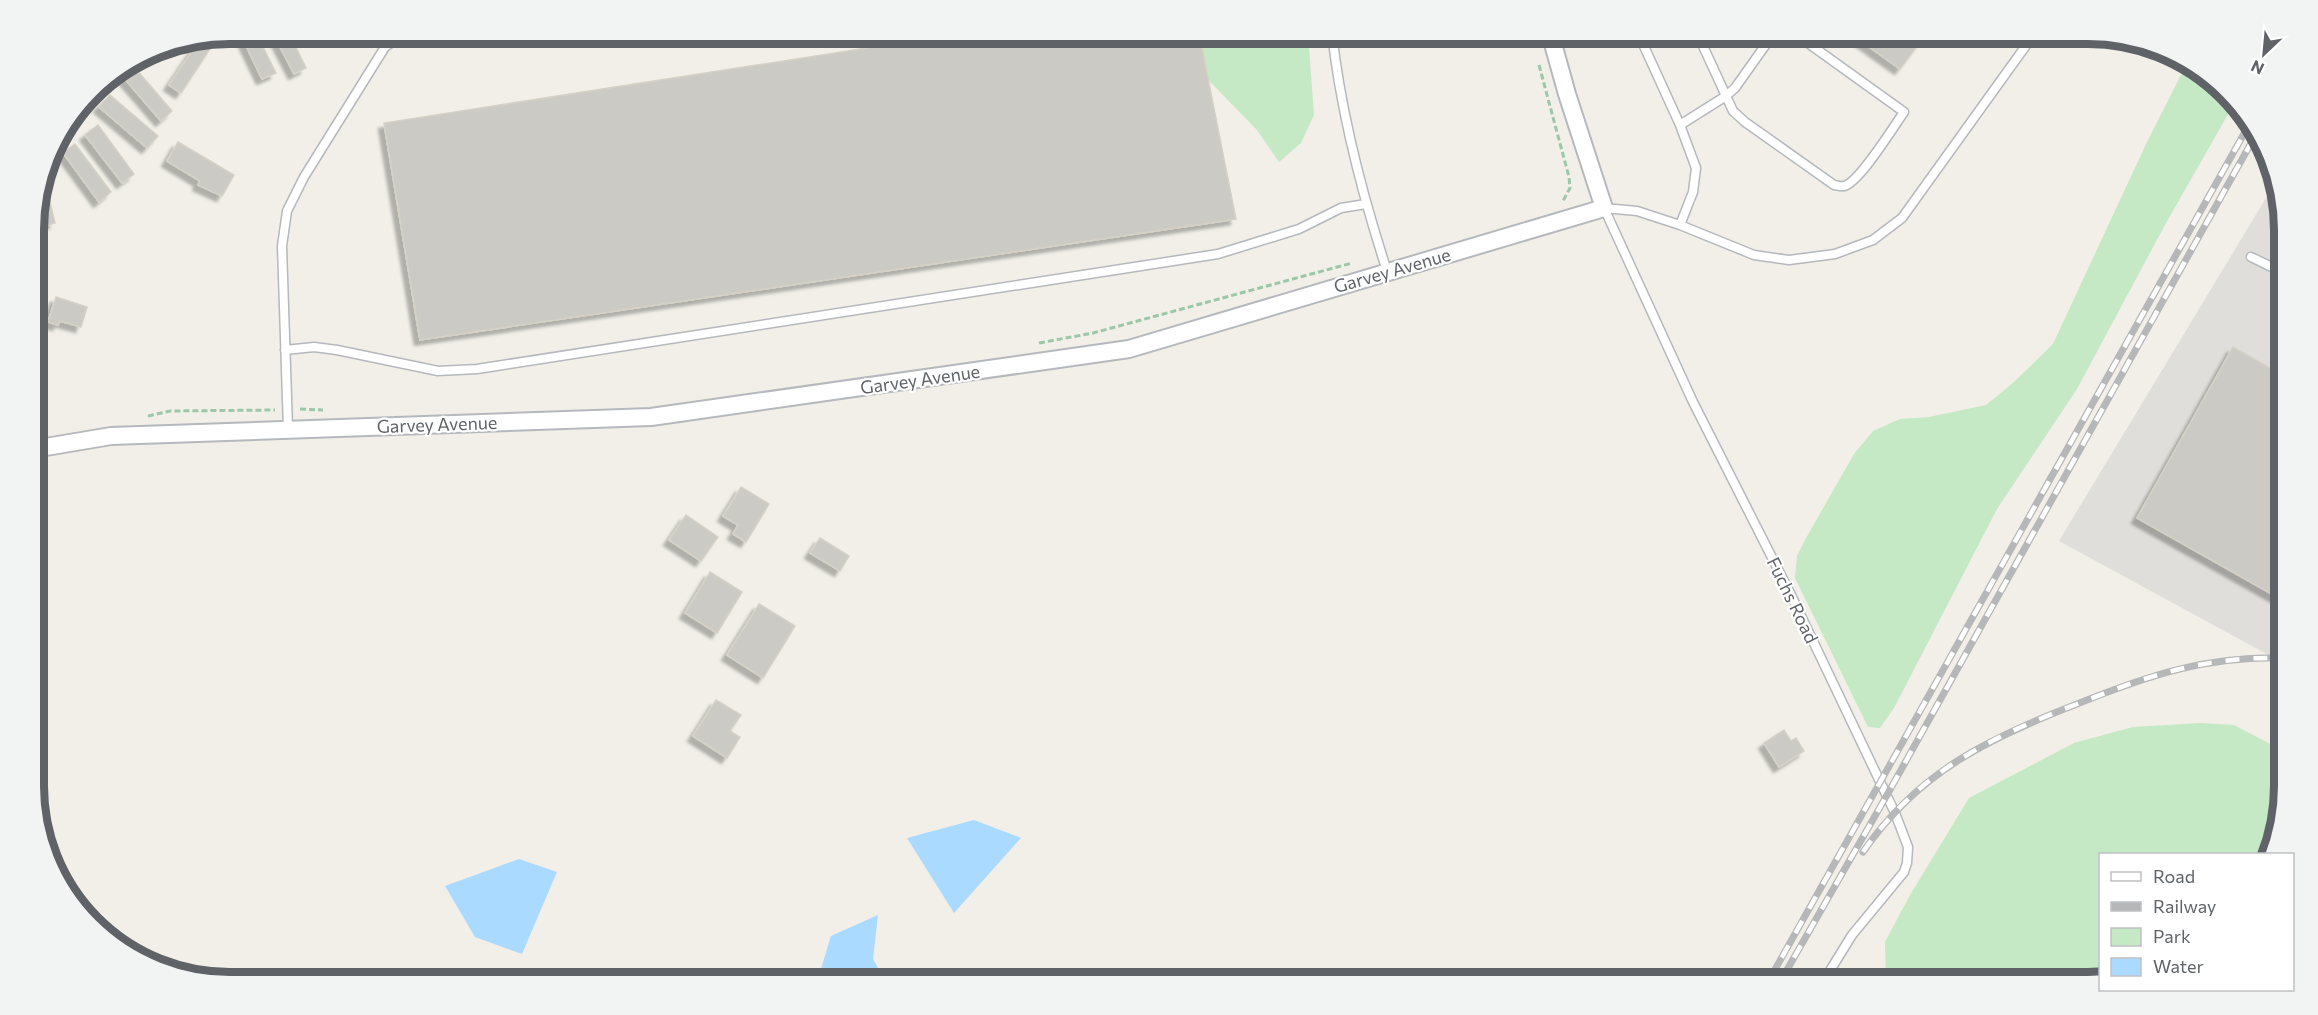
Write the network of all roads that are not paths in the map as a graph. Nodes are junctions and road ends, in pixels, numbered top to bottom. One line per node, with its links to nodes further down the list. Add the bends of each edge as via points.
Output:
1 (389, 44): 17 (lane, via 304,177 287,211 282,246)
2 (1333, 44): 11 (lane, via 1337,80)
3 (1553, 44): 12 (street)
4 (1643, 44): 10 (lane)
5 (1702, 44): 9 (lane)
6 (1766, 44): 9 (lane)
7 (1809, 44): 9 (lane, via 1904,112 1874,156 1844,186 1834,185 1745,122 1733,111)
8 (2027, 44): 13 (lane, via 1902,218 1873,240 1835,254 1789,260 1754,255)
9 (1726, 96): 10 (lane)
10 (1680, 124): 13 (lane, via 1696,168 1693,192)
11 (1366, 204): 15 (lane); 17 (lane, via 1341,208 1299,229 1218,254 477,369 438,371 314,347)
12 (1604, 208): 13 (lane, via 1638,211); 15 (street, Garvey Avenue); 20 (lane, Fuchs Road, via 1693,402 1887,795 1908,847 1904,872 1852,935)
13 (1680, 225)
14 (2251, 257): 16 (lane)
15 (1384, 264): 18 (street, Garvey Avenue, via 1129,349 651,417)
16 (2274, 268)
17 (285, 350): 18 (lane)
18 (288, 429): 19 (street, Garvey Avenue, via 111,436)
19 (44, 447)
20 (1830, 971)

